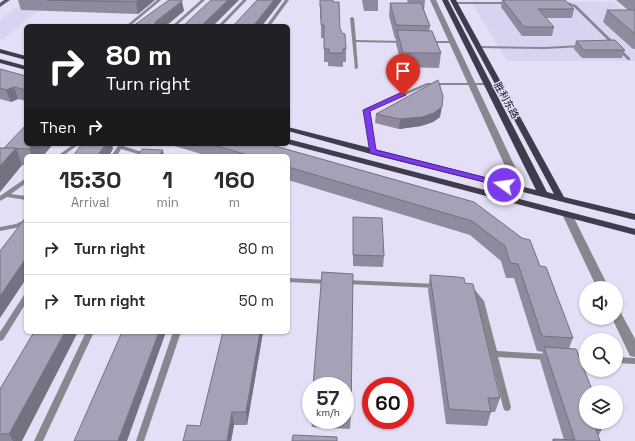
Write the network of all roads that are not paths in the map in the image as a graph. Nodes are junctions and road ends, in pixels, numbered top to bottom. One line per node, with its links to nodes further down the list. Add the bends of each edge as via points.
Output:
1 (7, 0): 11 (main road)
2 (159, 0): 13 (lane)
3 (203, 0): 14 (lane)
4 (245, 0): 15 (lane)
5 (287, 0): 16 (lane)
6 (433, 0): 20 (street)
7 (445, 0): 33 (main road, 胜利东路)
8 (453, 1): 9 (lane); 25 (main road, 胜利东路)
9 (514, 3)
10 (560, 3): 24 (lane, via 575,6)
11 (0, 5)
12 (352, 18): 18 (lane)
13 (130, 24)
14 (176, 24)
15 (222, 24)
16 (269, 24)
17 (428, 38): 20 (lane)
18 (354, 40): 19 (lane); 31 (lane)
19 (406, 40)
20 (452, 40): 21 (lane); 32 (street)
21 (422, 42)
22 (584, 46): 25 (lane)
23 (608, 46): 24 (lane)
24 (616, 46): 28 (lane)
25 (478, 47): 46 (main road, 胜利东路)
26 (0, 51): 27 (main road)
27 (24, 57)
28 (629, 59)
29 (0, 61): 30 (main road)
30 (24, 67)
31 (356, 68)
32 (472, 84): 33 (lane); 38 (lane, via 427,84 367,110); 42 (street)
33 (487, 84): 43 (main road, 胜利东路)
34 (290, 130): 38 (main road)
35 (290, 142): 47 (main road)
36 (74, 146): 39 (lane)
37 (120, 146): 40 (lane)
38 (372, 152): 42 (main road)
39 (63, 154)
40 (144, 154)
41 (24, 181): 44 (lane)
42 (520, 188): 43 (main road)
43 (543, 194): 46 (main road)
44 (2, 197): 45 (lane)
45 (24, 198)
46 (561, 199): 48 (main road)
47 (567, 214): 51 (main road); 53 (street)
48 (635, 217)
49 (24, 222): 50 (lane)
50 (0, 229)
51 (635, 232)
52 (290, 280): 54 (lane)
53 (600, 281)
54 (442, 286)
55 (460, 288): 62 (lane, via 473,292 480,302)
56 (24, 300): 60 (lane)
57 (622, 325): 61 (street)
58 (89, 334): 67 (lane)
59 (176, 334): 68 (lane)
60 (0, 338)
61 (635, 352)
62 (493, 354): 63 (lane); 66 (lane)
63 (579, 358)
64 (623, 360): 65 (lane)
65 (635, 361)
66 (507, 407)
67 (38, 441)
68 (140, 441)

